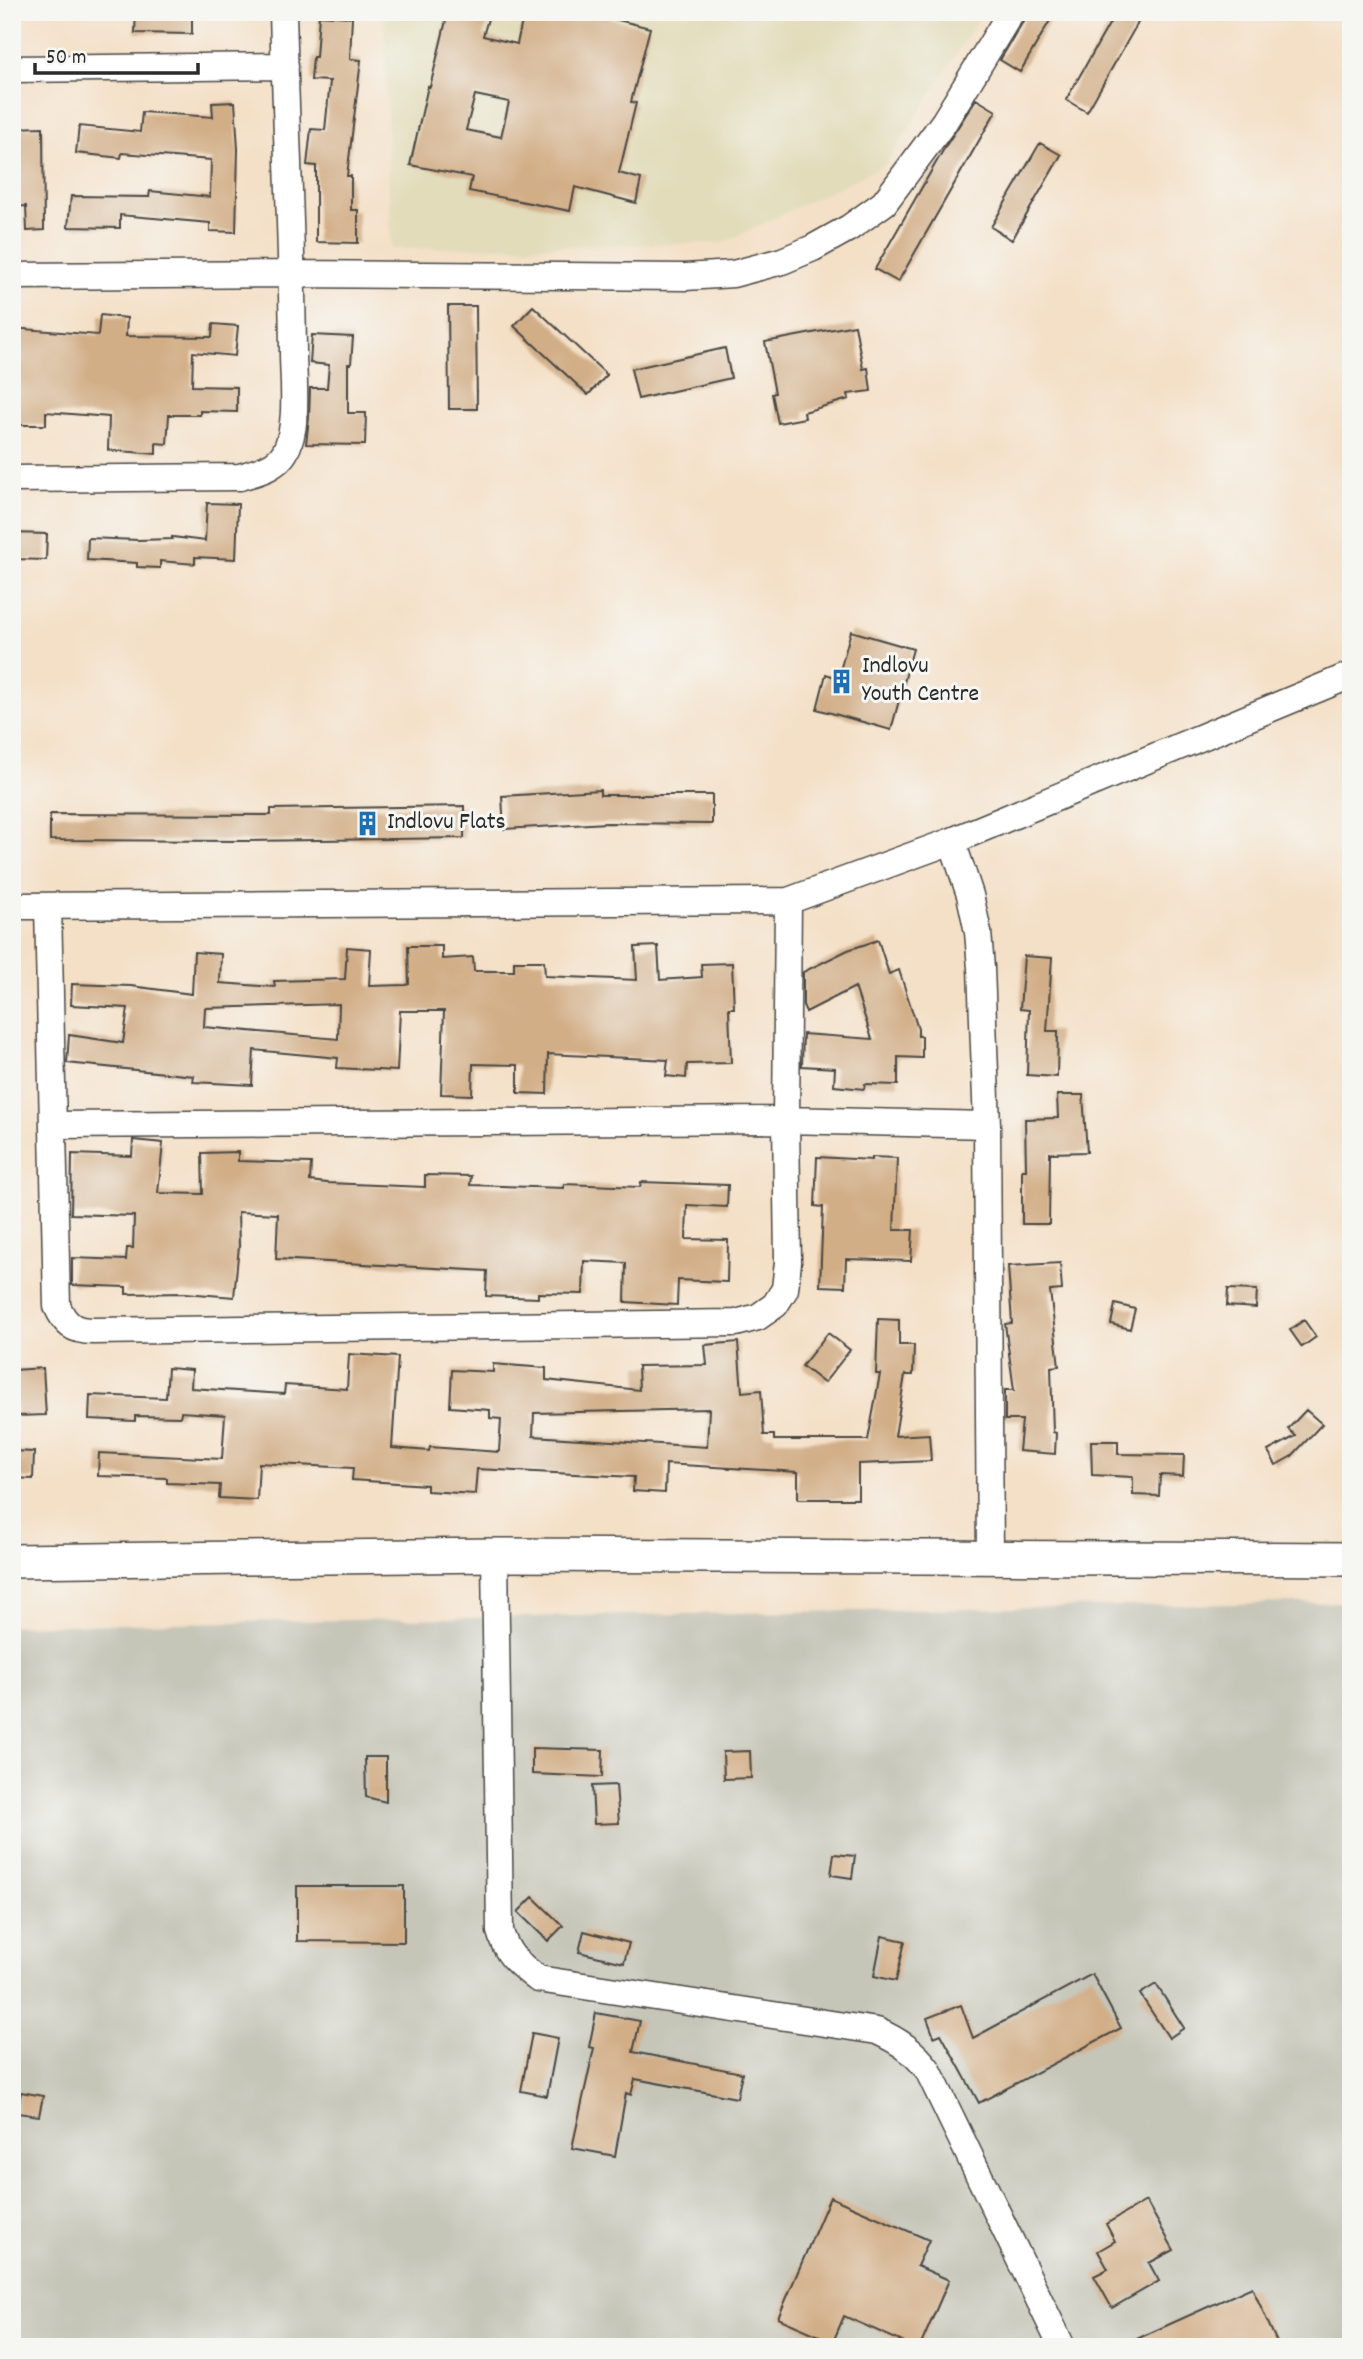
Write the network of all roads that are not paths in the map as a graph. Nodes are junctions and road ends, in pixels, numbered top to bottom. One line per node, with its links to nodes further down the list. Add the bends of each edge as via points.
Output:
1 (283, 12): 3 (street)
2 (1011, 12): 5 (street, via 944,122 884,203 849,228 782,261 733,274 685,277)
3 (285, 66): 4 (street); 5 (street)
4 (12, 69)
5 (293, 274): 6 (street); 7 (street, via 293,422 285,453 276,463 240,477)
6 (12, 276)
7 (12, 479)
8 (1351, 675): 9 (street)
9 (952, 841): 10 (street); 15 (street, via 978,932)
10 (788, 901): 12 (street); 13 (street)
11 (12, 906): 12 (street)
12 (48, 906): 14 (street)
13 (786, 1120): 14 (street); 14 (street, via 785,1289 775,1305 758,1317 736,1323 121,1331 80,1331 66,1322 57,1306); 15 (street)
14 (54, 1125)
15 (987, 1125): 17 (street)
16 (495, 1555): 17 (street); 19 (street); 20 (street, via 500,1931 505,1948 538,1979 877,2031 900,2041 928,2070)
17 (990, 1558): 18 (street)
18 (1351, 1559)
19 (12, 1561)
20 (1062, 2347)

